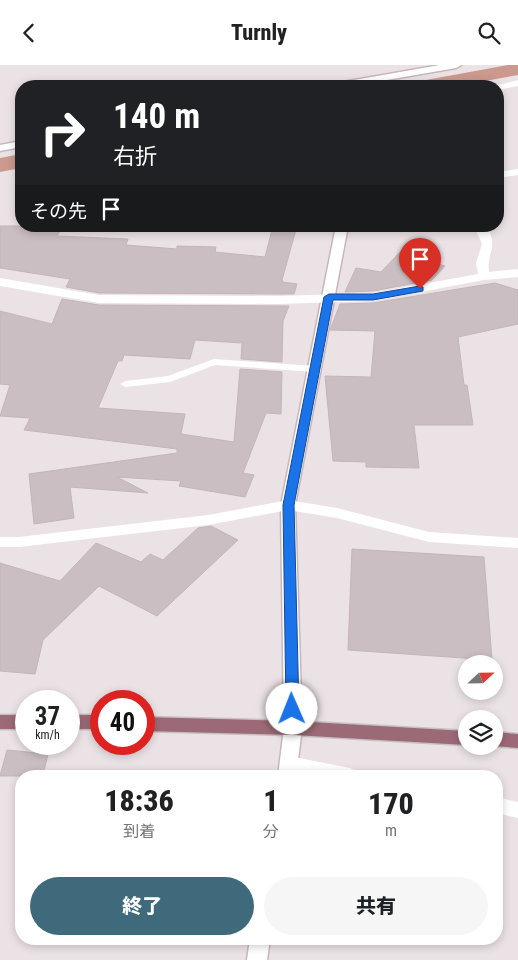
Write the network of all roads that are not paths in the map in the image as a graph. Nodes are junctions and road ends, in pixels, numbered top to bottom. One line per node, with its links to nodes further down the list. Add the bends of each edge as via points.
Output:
1 (456, 65): 2 (street)
2 (371, 80)
3 (518, 83): 4 (street)
4 (504, 86)
5 (15, 145): 6 (street)
6 (0, 148)
7 (518, 172): 8 (street)
8 (504, 174)
9 (341, 232): 14 (street)
10 (484, 232): 12 (street, via 488,238 488,252 482,263)
11 (518, 273): 12 (street)
12 (484, 276): 14 (street, via 373,297)
13 (0, 282): 14 (street, via 99,299 278,300)
14 (329, 297): 15 (street)
15 (315, 369): 16 (lane, via 214,363 170,379); 17 (street)
16 (126, 384)
17 (288, 505): 18 (street, via 208,520); 19 (street, via 337,513 429,537); 23 (street)
18 (0, 542)
19 (518, 543)
20 (0, 722): 21 (main road)
21 (15, 722)
22 (155, 724): 23 (main road)
23 (293, 728): 24 (main road); 27 (street)
24 (458, 738)
25 (503, 740): 26 (main road)
26 (518, 741)
27 (288, 770)
28 (503, 807): 29 (street)
29 (518, 810)
30 (259, 945): 31 (street)
31 (257, 960)

